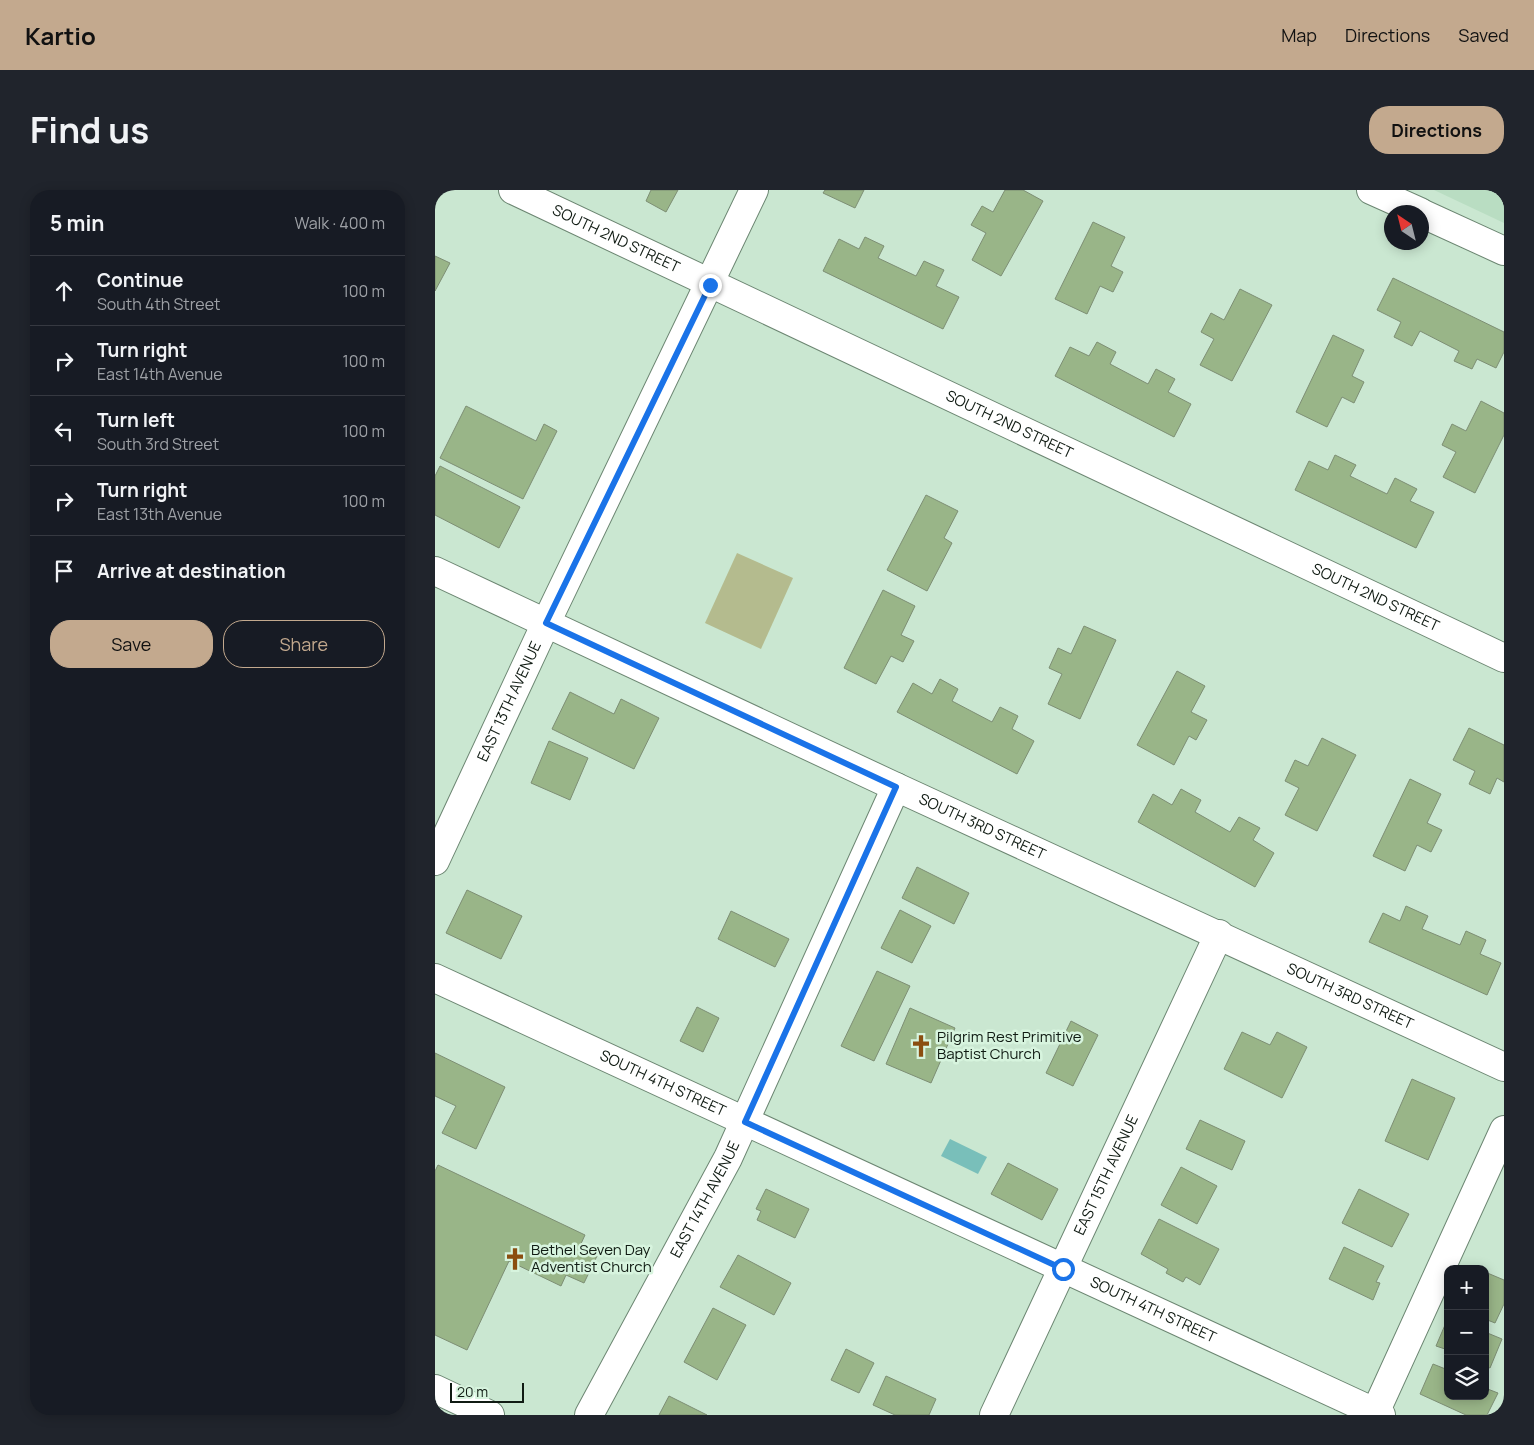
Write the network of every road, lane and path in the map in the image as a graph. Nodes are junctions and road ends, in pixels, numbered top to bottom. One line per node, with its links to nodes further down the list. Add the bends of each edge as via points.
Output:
1 (513, 190): 7 (street, SOUTH 2ND STREET)
2 (754, 190): 7 (street, EAST 13TH AVENUE)
3 (1371, 190): 4 (street)
4 (1404, 205)
5 (1429, 217): 6 (street)
6 (1504, 251)
7 (710, 285): 9 (street, EAST 13TH AVENUE); 10 (street, SOUTH 2ND STREET)
8 (435, 571): 9 (street, SOUTH 3RD STREET)
9 (546, 623): 11 (street, SOUTH 3RD STREET); 12 (street, EAST 13TH AVENUE)
10 (1504, 658)
11 (896, 787): 13 (street, SOUTH 3RD STREET); 16 (street, EAST 14TH AVENUE)
12 (435, 861)
13 (1219, 934): 15 (street, SOUTH 3RD STREET); 18 (street, EAST 15TH AVENUE)
14 (435, 978): 16 (street, SOUTH 4TH STREET)
15 (1504, 1067)
16 (745, 1122): 18 (street, SOUTH 4TH STREET); 22 (street, EAST 14TH AVENUE)
17 (1504, 1130): 20 (street)
18 (1063, 1269): 20 (street, SOUTH 4TH STREET); 23 (street, EAST 15TH AVENUE)
19 (435, 1389): 21 (street)
20 (1376, 1414)
21 (490, 1415)
22 (589, 1415)
23 (995, 1415)

